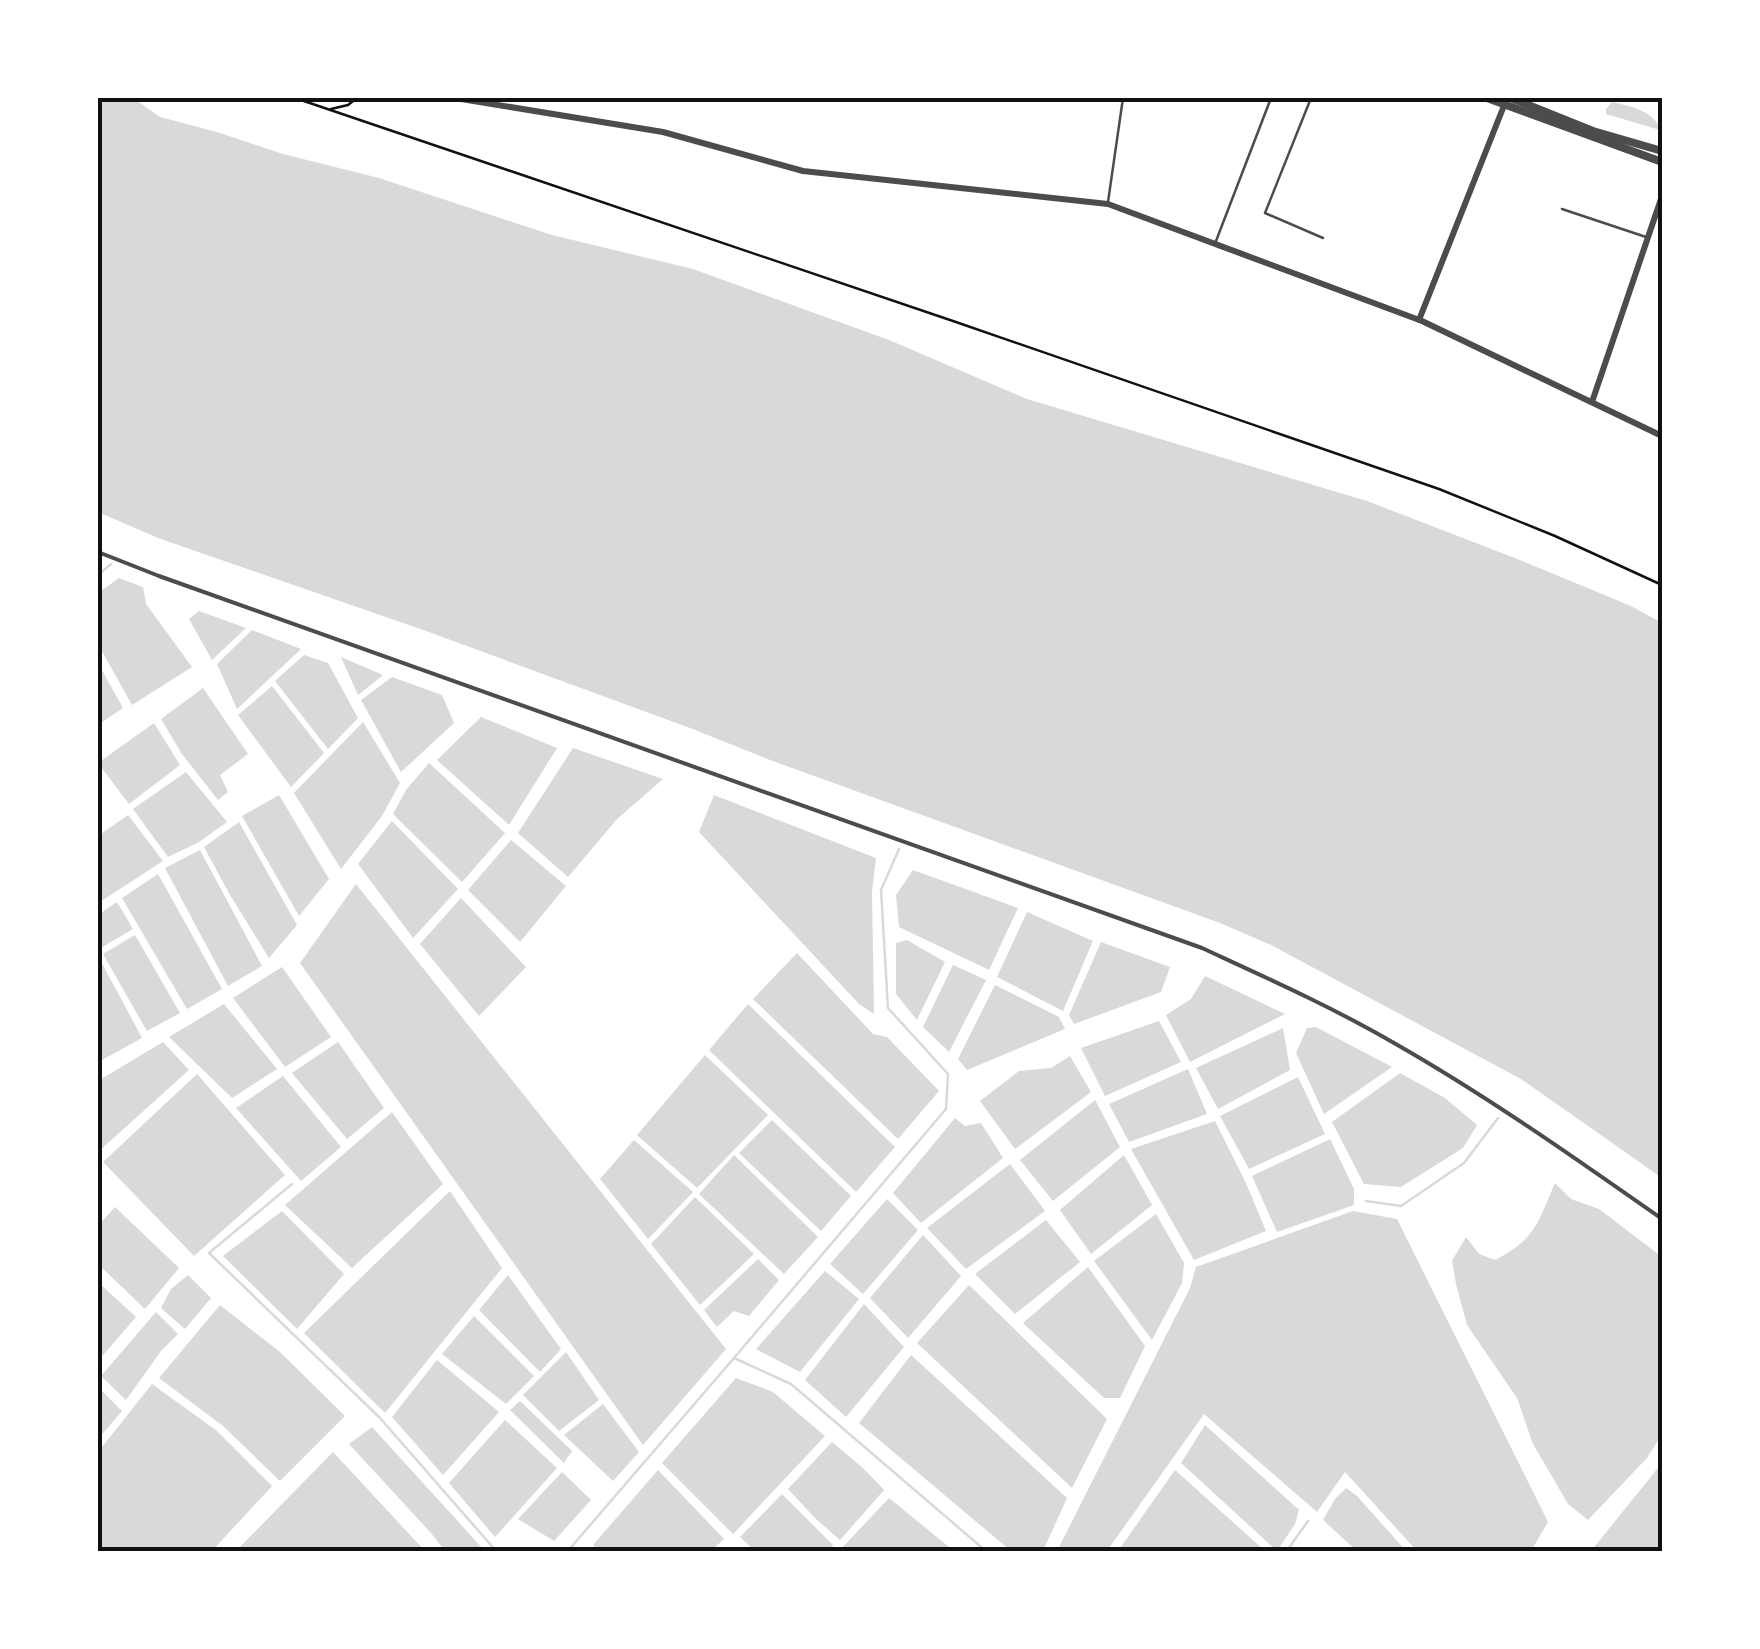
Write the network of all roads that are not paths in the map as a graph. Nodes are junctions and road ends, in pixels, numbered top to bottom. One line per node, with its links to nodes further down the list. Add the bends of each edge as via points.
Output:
1 (455, 98): 10 (street, via 664,132 803,170)
2 (1124, 98): 10 (lane)
3 (1271, 98): 14 (lane)
4 (1311, 98): 12 (lane, via 1265,213)
5 (1487, 98): 6 (street)
6 (1507, 100): 7 (street); 8 (street); 15 (street)
7 (1662, 150)
8 (1662, 162)
9 (1662, 196): 13 (street)
10 (1108, 204): 14 (street)
11 (1562, 209): 13 (lane)
12 (1323, 238)
13 (1649, 238): 16 (street)
14 (1215, 244): 15 (street)
15 (1419, 320): 16 (street)
16 (1592, 402): 17 (street)
17 (1662, 436)
18 (98, 552): 19 (street, via 1202,948 1395,1043 1528,1124)
19 (1662, 1219)

